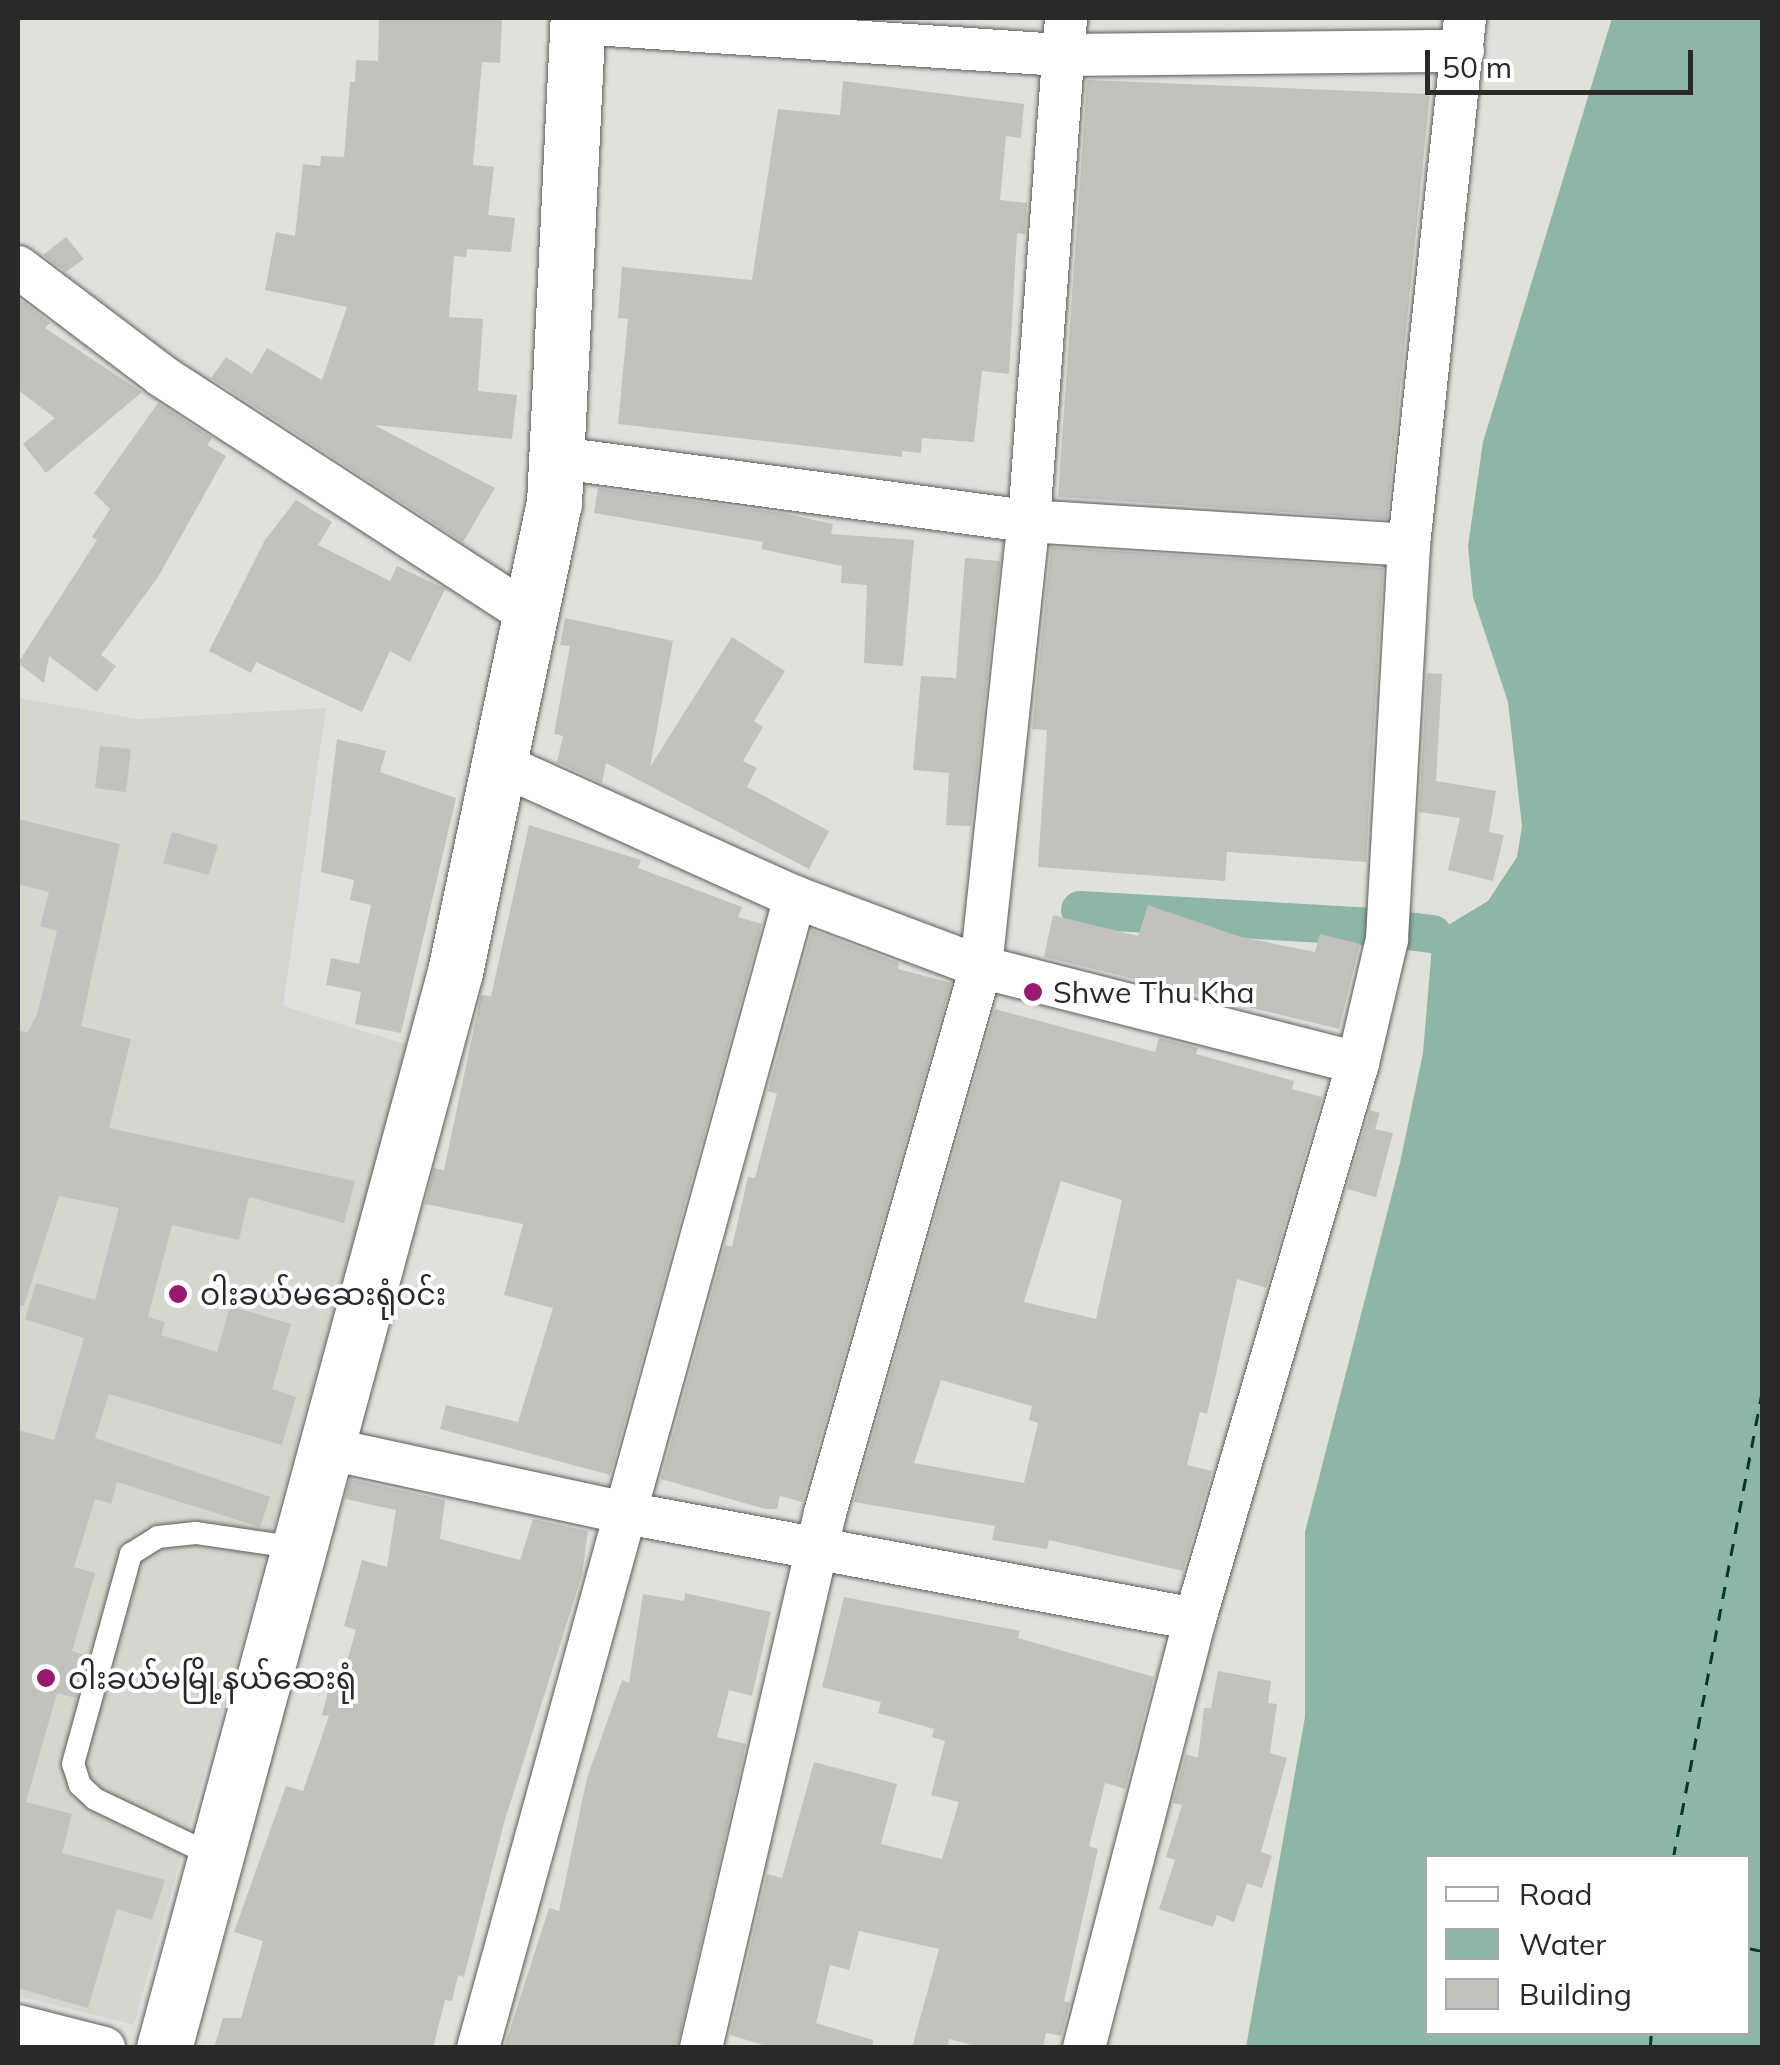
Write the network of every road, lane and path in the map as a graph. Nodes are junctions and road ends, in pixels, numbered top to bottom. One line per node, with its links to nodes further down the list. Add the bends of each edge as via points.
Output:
1 (578, 20): 3 (street); 5 (street)
2 (1464, 34): 3 (street); 7 (street)
3 (1065, 36): 6 (street)
4 (18, 267): 8 (street, via 162,376)
5 (560, 458): 6 (street); 8 (street)
6 (1029, 521): 7 (street); 11 (street)
7 (1408, 545): 12 (street, via 1388,939)
8 (529, 614): 9 (street)
9 (500, 764): 10 (street); 13 (street, via 454,972)
10 (796, 897): 11 (street); 14 (street)
11 (981, 968): 12 (street); 16 (street)
12 (1358, 1063): 17 (street)
13 (326, 1448): 14 (street); 15 (street)
14 (622, 1512): 16 (street); 22 (street)
15 (300, 1548): 18 (street); 18 (lane, via 196,1533 158,1538 131,1554 73,1764 80,1785 95,1799)
16 (817, 1549): 17 (street); 23 (street)
17 (1195, 1620): 24 (street)
18 (216, 1856): 21 (street)
19 (18, 2026): 20 (street)
20 (104, 2048)
21 (164, 2048)
22 (478, 2048)
23 (702, 2048)
24 (1084, 2048)

